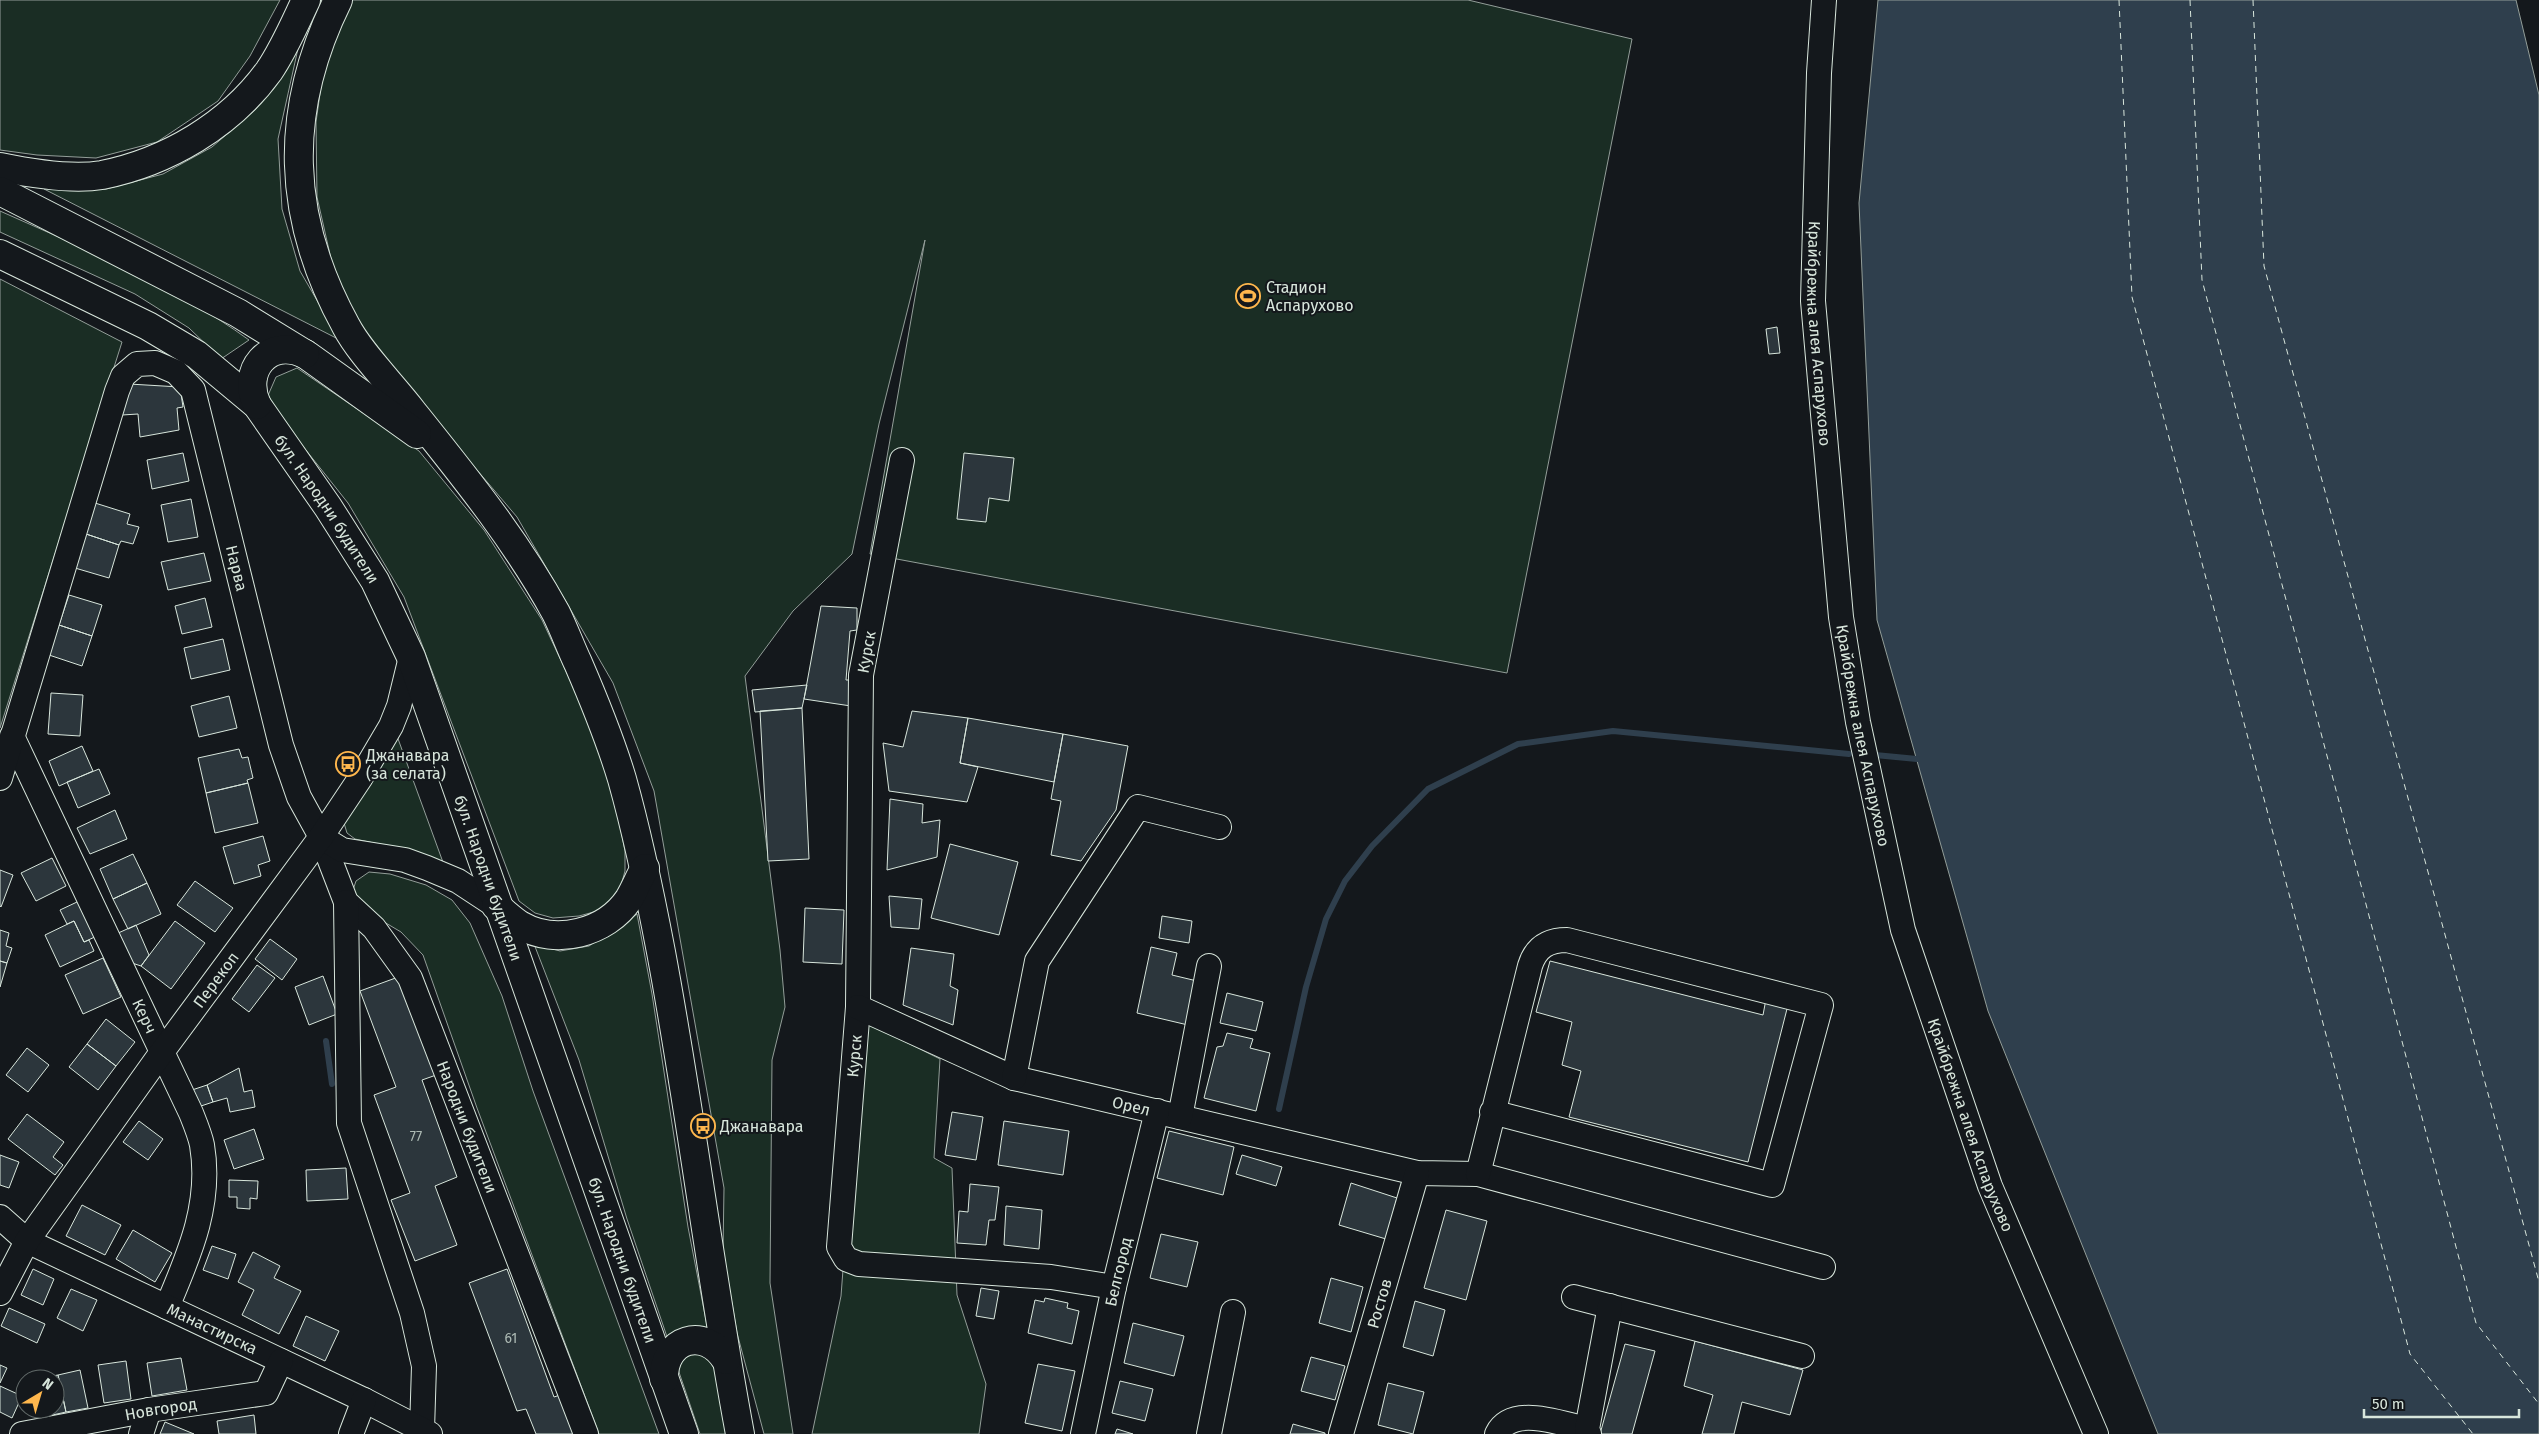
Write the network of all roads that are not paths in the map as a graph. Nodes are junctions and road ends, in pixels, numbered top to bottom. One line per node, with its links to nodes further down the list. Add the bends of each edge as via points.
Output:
1 (306, 0): 4 (main road, via 269,70 242,101 212,128 161,158 100,175 37,175)
2 (338, 0): 9 (main road, via 322,32 305,85 299,137 300,194 308,233 323,279 348,330)
3 (1824, 0): 55 (street, Крайбрежна алея Аспарухово, via 1812,301 1840,617 1860,731 1903,930 1990,1186)
4 (0, 167)
5 (0, 190): 7 (main road, via 238,313)
6 (0, 254): 8 (main road, бул. Народни будители, via 148,326 197,355)
7 (308, 356): 8 (main road, via 286,350 275,352 261,361 252,382); 9 (main road)
8 (257, 406): 11 (main road, бул. Народни будители, via 375,581)
9 (450, 459): 16 (main road, via 492,512 557,615 621,775)
10 (902, 460): 20 (street, Курск, via 861,676)
11 (410, 656): 15 (street, Перекоп, via 391,726); 18 (main road, бул. Народни будители)
12 (12, 736): 13 (street, Нарва); 15 (street, Нарва, via 117,391 123,376 137,364 155,363 176,372 193,390 281,745 299,797); 21 (street, Керч)
13 (0, 778)
14 (1219, 827): 22 (street, via 1138,807 1037,961)
15 (322, 837): 17 (street, Народни будители); 18 (street, via 342,850 404,860 427,868 458,881); 21 (street, Перекоп)
16 (644, 868): 18 (main road, via 629,899 617,913 601,925 583,932 544,935 520,925); 38 (main road, via 694,1138)
17 (346, 902): 43 (street, via 349,1122 412,1313 424,1366); 48 (street, Народни будители, via 374,928 410,978)
18 (496, 906): 40 (main road, бул. Народни будители, via 566,1095)
19 (1209, 966): 25 (street)
20 (858, 1007): 22 (street, Орел); 31 (street, Курск, via 838,1240 841,1254 859,1264 1051,1277)
21 (162, 1052): 29 (street, Перекоп); 35 (street, Керч, via 191,1113 202,1144 204,1170 200,1220)
22 (1014, 1078): 23 (street, Орел)
23 (1157, 1111): 25 (street, Орел); 31 (street, Белгород)
24 (1492, 1112): 24 (street, via 1533,956 1547,943 1567,940 1821,1004 1772,1185); 27 (street)
25 (1180, 1117): 26 (street, Орел)
26 (1417, 1173): 27 (street, Орел); 53 (street, Ростов)
27 (1478, 1174): 30 (street, Орел)
28 (0, 1217): 29 (street, Манастирска)
29 (27, 1241): 32 (street, Перекоп); 35 (street, Манастирска)
30 (1823, 1267)
31 (1114, 1287): 51 (street, Белгород)
32 (0, 1293)
33 (1574, 1297): 34 (street)
34 (1610, 1306): 37 (street); 44 (street)
35 (167, 1307): 39 (street, Манастирска)
36 (1233, 1312): 52 (street)
37 (1802, 1356)
38 (726, 1360): 40 (main road, via 715,1346 706,1342 685,1342 667,1357); 50 (main road)
39 (281, 1362): 41 (street, Манастирска); 42 (street, Новгород, via 266,1393)
40 (664, 1379): 49 (main road, бул. Народни будители)
41 (364, 1400): 43 (street, Манастирска); 47 (street)
42 (149, 1410): 45 (street, Новгород); 46 (street)
43 (426, 1432)
44 (1588, 1432): 54 (street, via 1521,1417 1505,1423)
45 (22, 1434)
46 (141, 1434)
47 (351, 1434)
48 (586, 1434)
49 (684, 1434)
50 (740, 1434)
51 (1083, 1434)
52 (1209, 1434)
53 (1341, 1434)
54 (1497, 1434)
55 (2096, 1434)

